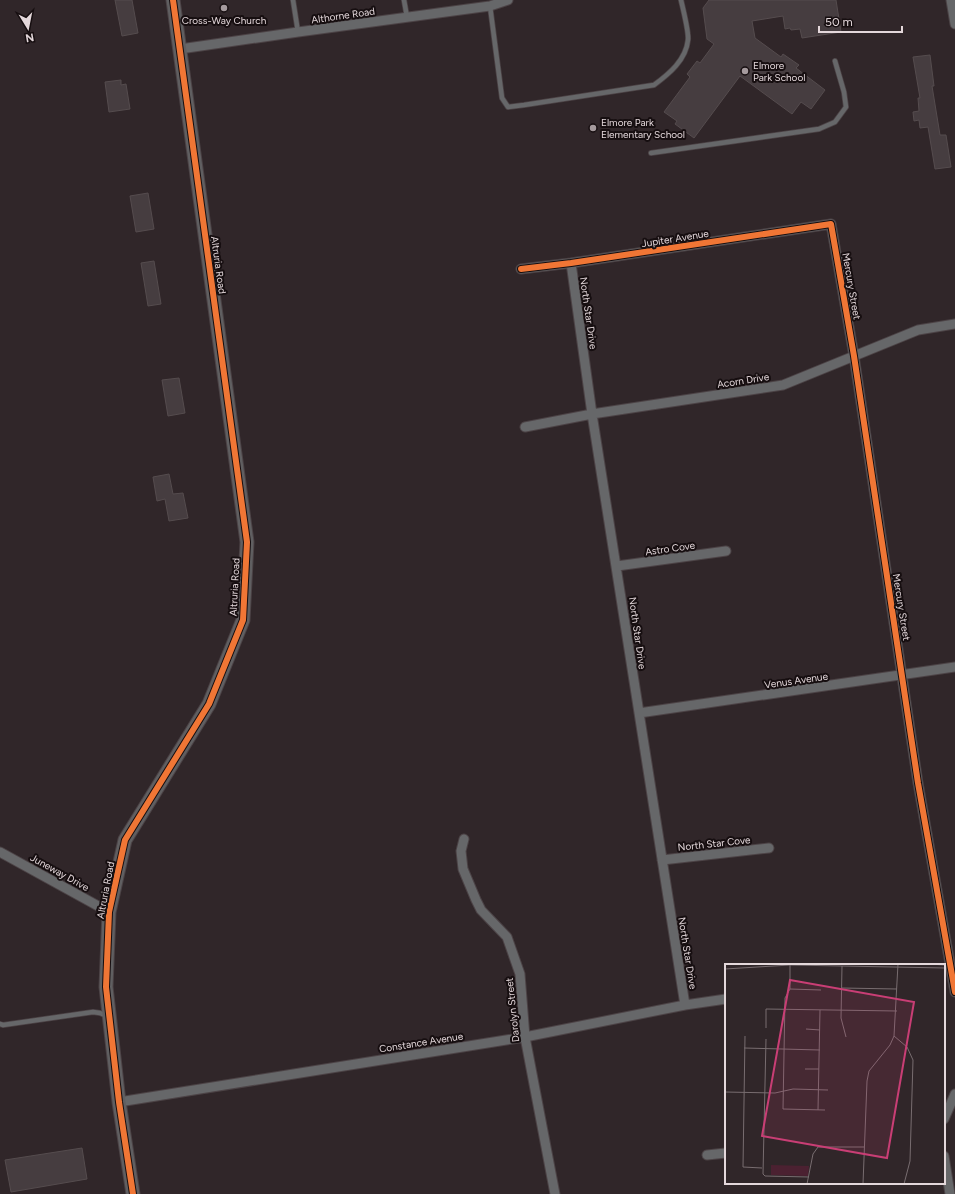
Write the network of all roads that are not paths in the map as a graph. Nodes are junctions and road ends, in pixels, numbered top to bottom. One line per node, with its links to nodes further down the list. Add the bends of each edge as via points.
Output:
1 (173, 0): 11 (street, Altruria Road)
2 (293, 0): 10 (lane)
3 (404, 0): 8 (lane)
4 (508, 0): 7 (street, Althorne Road)
5 (681, 0): 7 (lane, via 689,39 682,59 654,85 508,107 502,98)
6 (951, 0): 9 (street)
7 (490, 6): 8 (street, Althorne Road)
8 (407, 17): 10 (street, Althorne Road)
9 (955, 24)
10 (298, 32): 11 (street, Althorne Road)
11 (180, 49): 30 (street, Altruria Road, via 247,542 243,620 209,704 125,840)
12 (836, 61): 13 (lane, via 846,107 835,122 819,130)
13 (651, 153)
14 (831, 224): 15 (street, Jupiter Avenue); 18 (street, Mercury Street)
15 (571, 263): 16 (street, Jupiter Avenue); 19 (street, North Star Drive)
16 (521, 269)
17 (955, 324): 18 (street, Acorn Drive, via 918,330)
18 (854, 356): 19 (street, Acorn Drive, via 783,385); 24 (street, Mercury Street)
19 (592, 414): 20 (street, Acorn Drive); 22 (street, North Star Drive)
20 (525, 427)
21 (726, 551): 22 (street, Astro Cove)
22 (617, 566): 25 (street, North Star Drive)
23 (955, 667): 24 (street, Venus Avenue)
24 (903, 675): 25 (street, Venus Avenue); 31 (street, Mercury Street, via 918,783)
25 (639, 713): 29 (street, North Star Drive)
26 (464, 839): 37 (street, Darolyn Street, via 463,869 481,910 507,937 520,974)
27 (769, 848): 29 (street, North Star Cove)
28 (0, 852): 30 (street, Juneway Drive)
29 (662, 860): 34 (street, North Star Drive)
30 (109, 912): 35 (street, Altruria Road, via 106,987)
31 (950, 969): 32 (street, Mercury Street)
32 (955, 992)
33 (725, 999): 34 (street, Constance Avenue)
34 (685, 1005): 37 (street, Constance Avenue)
35 (109, 1017): 36 (lane, via 93,1012); 39 (street, Altruria Road)
36 (0, 1024)
37 (524, 1037): 39 (street, Constance Avenue); 45 (street, Darolyn Street)
38 (955, 1094): 40 (street)
39 (119, 1102): 44 (street, Altruria Road)
40 (945, 1117)
41 (725, 1153): 42 (street)
42 (707, 1155)
43 (945, 1162): 46 (street)
44 (133, 1194)
45 (555, 1194)
46 (950, 1194)

